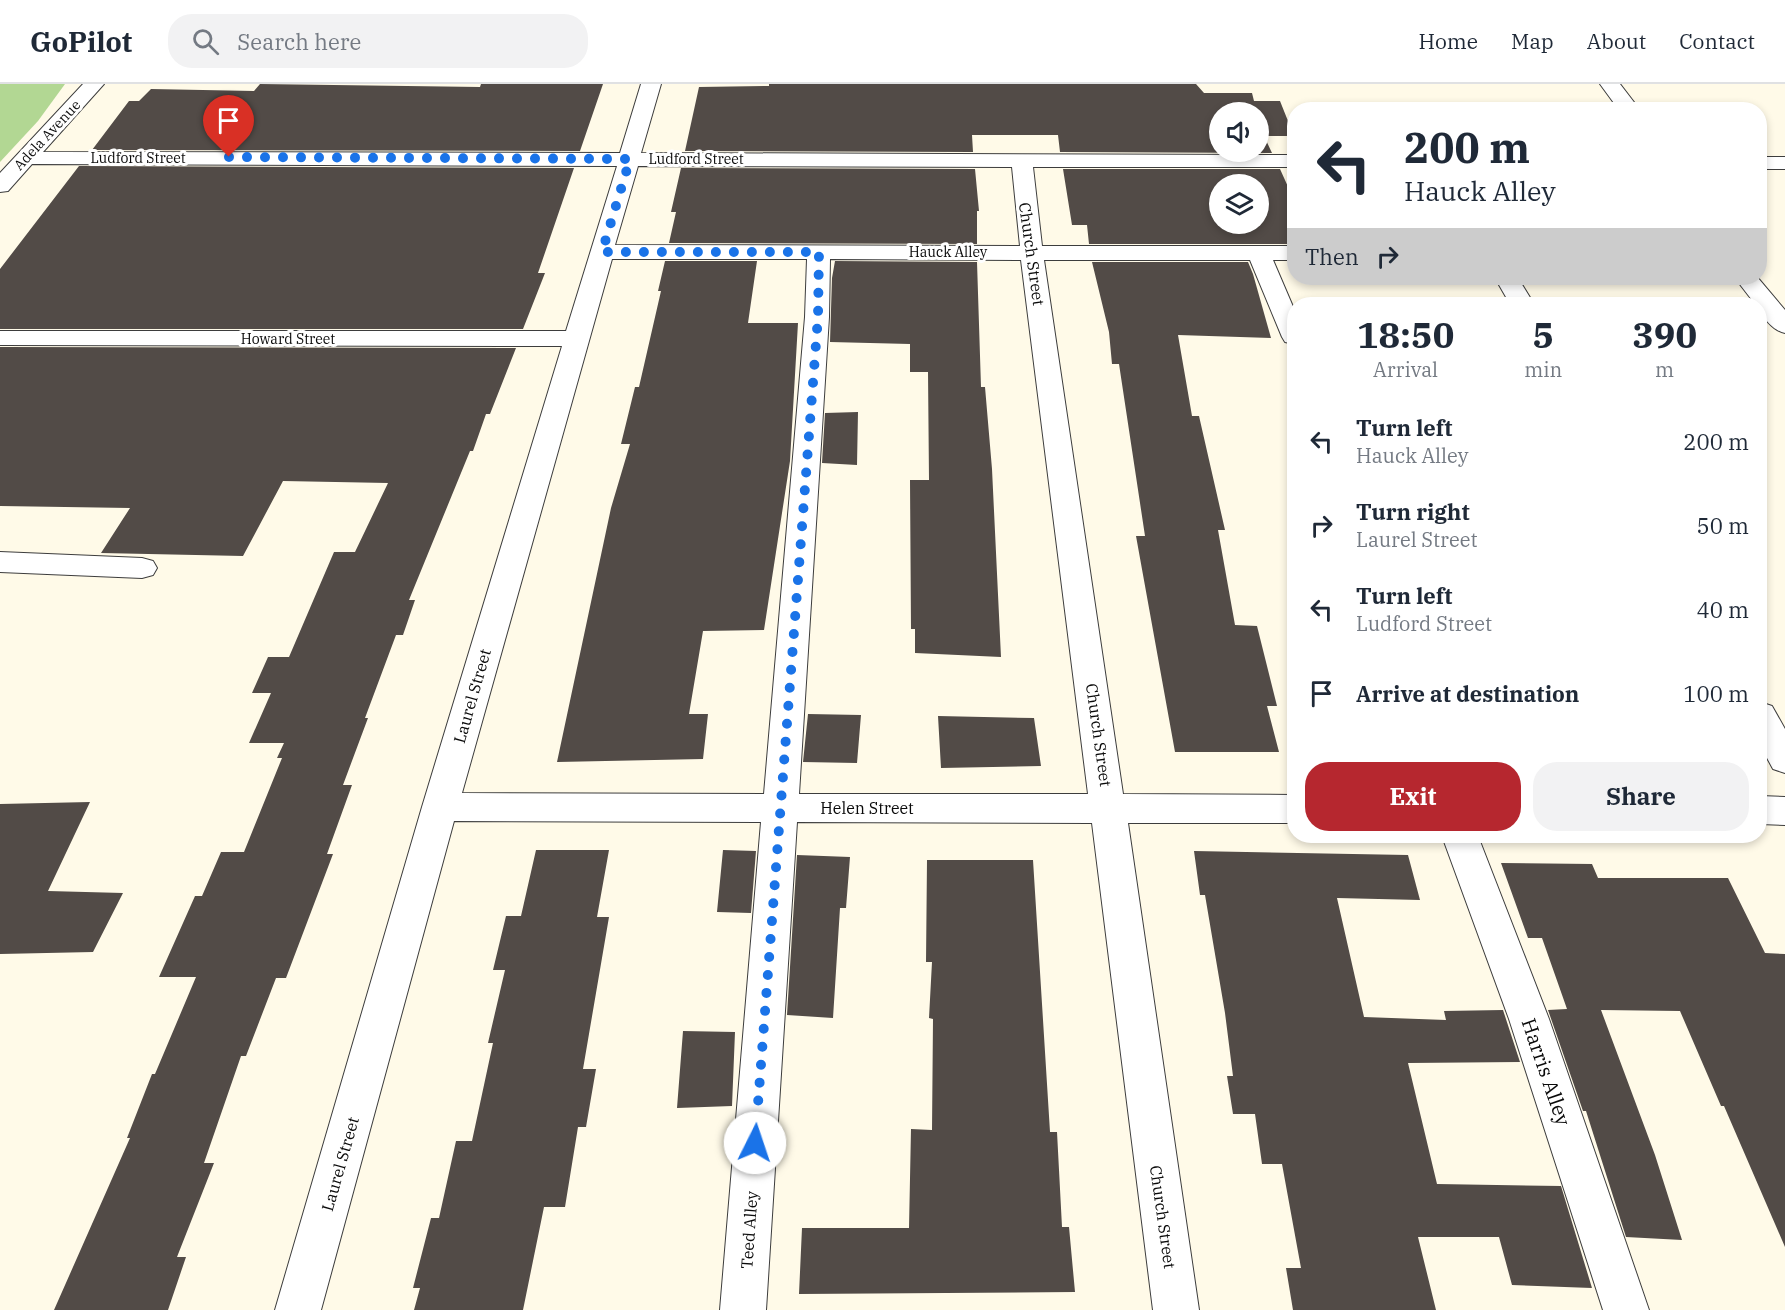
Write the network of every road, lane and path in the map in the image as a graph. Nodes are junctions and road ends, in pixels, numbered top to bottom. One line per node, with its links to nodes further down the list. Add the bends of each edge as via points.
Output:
1 (94, 84): 5 (street, Adela Avenue)
2 (651, 84): 6 (street, Laurel Street)
3 (1610, 84): 4 (street)
4 (1624, 102)
5 (25, 159): 6 (street, Ludford Street); 11 (street, Adela Avenue)
6 (630, 159): 7 (street, Ludford Street); 12 (street, Laurel Street)
7 (1023, 160): 8 (street, Ludford Street); 14 (street, Church Street)
8 (1287, 161)
9 (1767, 163): 10 (street)
10 (1785, 163)
11 (0, 186)
12 (602, 252): 13 (street, Hauck Alley); 23 (street, Laurel Street)
13 (819, 252): 14 (street, Hauck Alley); 29 (street, Teed Alley, via 818,317)
14 (1032, 253): 15 (street, Hauck Alley); 30 (street, Church Street)
15 (1258, 253): 16 (street, Hauck Alley); 20 (street)
16 (1287, 253)
17 (1752, 285): 18 (street)
18 (1761, 297)
19 (1767, 304): 21 (street)
20 (1287, 321)
21 (1785, 326)
22 (0, 338): 23 (street, Howard Street)
23 (576, 339): 28 (street, Laurel Street)
24 (0, 562): 25 (street)
25 (142, 568)
26 (1767, 728): 27 (street)
27 (1785, 760)
28 (440, 807): 29 (street, Helen Street); 35 (street, Laurel Street)
29 (780, 808): 30 (street, Helen Street); 36 (street, Teed Alley)
30 (1109, 808): 31 (street, Helen Street); 37 (street, Church Street)
31 (1287, 809)
32 (1767, 810): 33 (street)
33 (1785, 811)
34 (1463, 843): 38 (street, Harris Alley, via 1528,1019)
35 (298, 1310)
36 (743, 1310)
37 (1176, 1310)
38 (1626, 1310)

